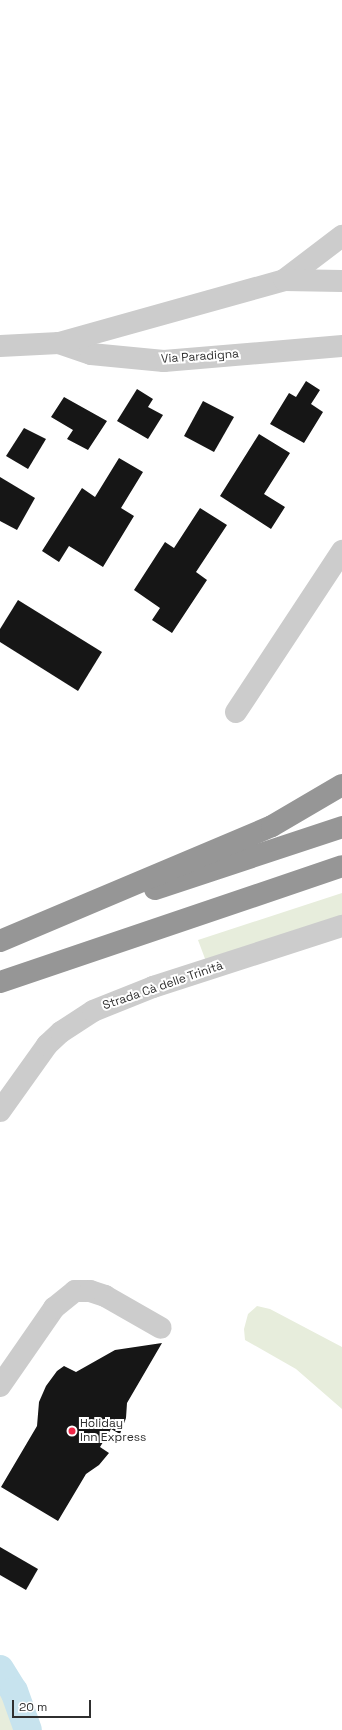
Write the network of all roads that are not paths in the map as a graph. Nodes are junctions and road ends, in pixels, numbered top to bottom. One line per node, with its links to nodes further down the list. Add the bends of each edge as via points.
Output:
1 (342, 236): 2 (street, Via Paradigna)
2 (284, 280): 3 (street, Via Paradigna); 4 (street, Via Paradigna)
3 (342, 281)
4 (59, 343): 5 (street, Via Paradigna); 6 (street, Via Paradigna, via 91,354 164,361)
5 (0, 346)
6 (342, 346)
7 (342, 551): 8 (street)
8 (236, 712)
9 (342, 785): 15 (highway, via 272,826)
10 (342, 827): 15 (highway)
11 (342, 866): 14 (highway)
12 (342, 881): 14 (highway, via 242,913)
13 (342, 926): 17 (street, Strada Cà delle Trinità, via 153,987 93,1011 61,1032 48,1045)
14 (163, 927): 16 (highway)
15 (0, 942)
16 (0, 982)
17 (0, 1111)
18 (161, 1328): 19 (street, via 105,1296 90,1291 75,1291 54,1308)
19 (0, 1386)

